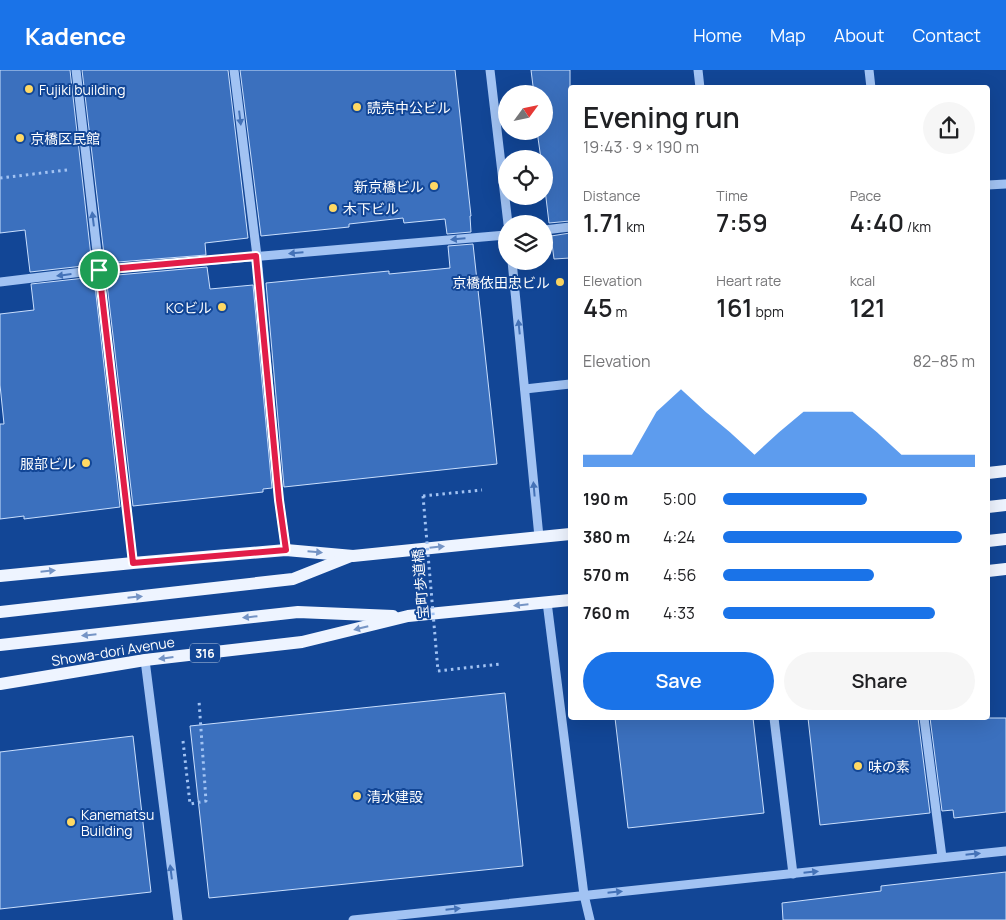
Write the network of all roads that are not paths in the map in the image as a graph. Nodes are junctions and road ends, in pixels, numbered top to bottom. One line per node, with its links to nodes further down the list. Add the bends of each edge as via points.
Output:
1 (76, 70): 15 (street, one-way to 1)
2 (234, 70): 14 (street, one-way to 14)
3 (490, 70): 10 (street)
4 (698, 70): 6 (street)
5 (869, 70): 7 (street)
6 (700, 85)
7 (871, 85)
8 (1006, 184): 9 (street)
9 (990, 185)
10 (507, 215)
11 (568, 227): 12 (street)
12 (553, 229)
13 (498, 236): 14 (street, one-way to 14)
14 (256, 256): 15 (street); 28 (street)
15 (99, 270): 17 (street, one-way to 17); 30 (street)
16 (513, 270): 19 (street, one-way to 16)
17 (0, 282)
18 (568, 384): 19 (street)
19 (525, 389): 25 (street, one-way to 19)
20 (1006, 471): 21 (main road)
21 (990, 473)
22 (1006, 505): 23 (main road)
23 (990, 508)
24 (568, 534): 25 (main road)
25 (538, 537): 29 (main road, one-way to 25)
26 (1006, 539): 27 (main road)
27 (990, 541)
28 (286, 550): 29 (main road, one-way to 29); 30 (main road)
29 (353, 556): 36 (main road, one-way to 29, via 293,579)
30 (133, 563): 33 (main road, one-way to 30)
31 (1006, 569): 32 (main road)
32 (990, 571)
33 (0, 576)
34 (568, 600): 35 (main road, Showa-dori Avenue / 316)
35 (547, 602): 37 (main road, Showa-dori Avenue / 316, one-way to 37); 46 (street)
36 (0, 612)
37 (408, 616): 38 (main road, Showa-dori Avenue / 316, one-way to 38, via 298,612); 39 (main road, Showa-dori Avenue / 316, one-way to 39, via 302,642)
38 (0, 645)
39 (145, 660): 40 (main road, Showa-dori Avenue / 316); 47 (street, one-way to 39)
40 (0, 684)
41 (774, 720): 45 (street)
42 (924, 720): 44 (street)
43 (1006, 851): 44 (street, one-way to 43)
44 (942, 857): 45 (street, one-way to 44)
45 (792, 874): 46 (street, one-way to 45)
46 (584, 895): 48 (street, one-way to 46); 49 (street)
47 (178, 920)
48 (353, 920)
49 (590, 920)

